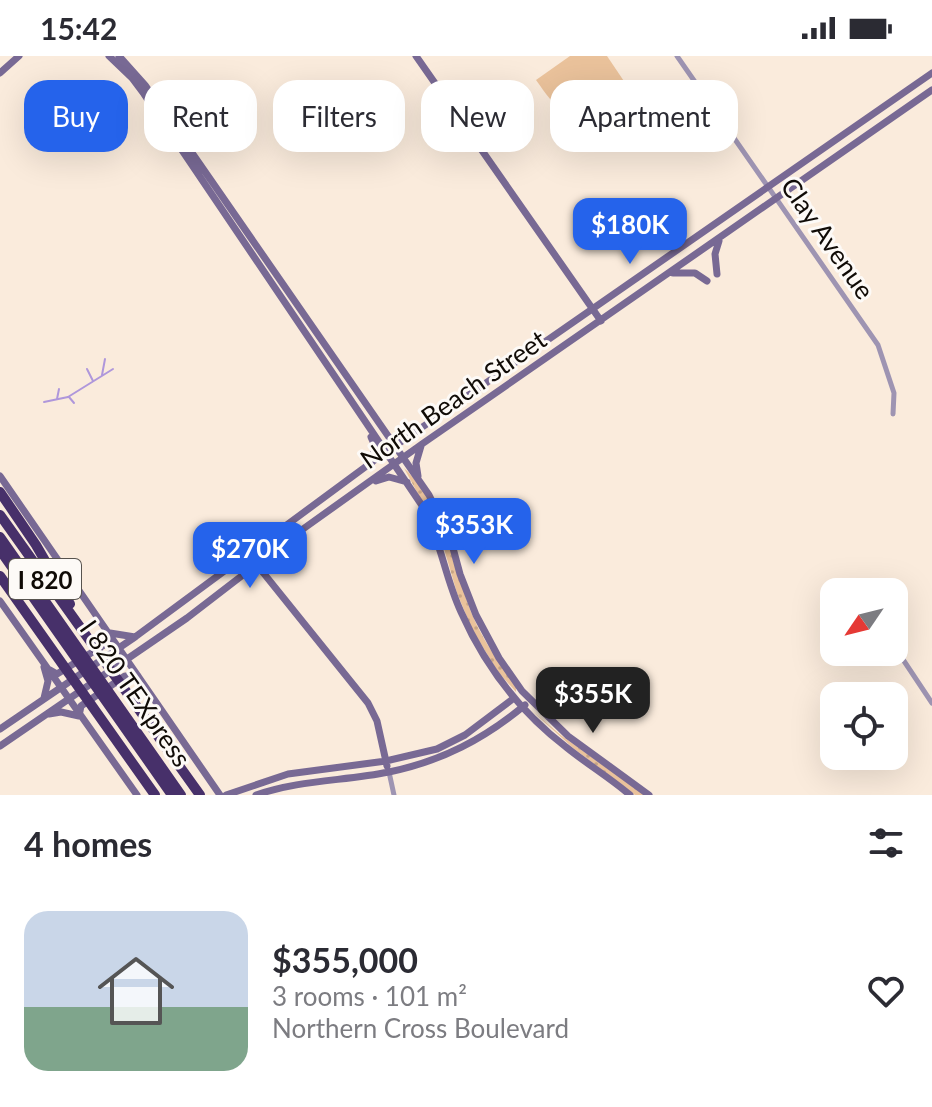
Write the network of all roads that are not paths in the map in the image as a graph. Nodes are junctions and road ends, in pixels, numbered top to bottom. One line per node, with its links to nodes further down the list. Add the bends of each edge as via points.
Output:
1 (19, 56): 6 (main road)
2 (109, 56): 14 (main road, via 132,78)
3 (119, 56): 14 (main road, via 145,85)
4 (416, 56): 16 (main road)
5 (677, 56): 9 (street, Clay Avenue)
6 (0, 73)
7 (932, 73): 9 (main road, North Beach Street)
8 (932, 90): 10 (main road, North Beach Street)
9 (769, 187): 10 (street, Clay Avenue); 16 (main road, North Beach Street)
10 (777, 199): 11 (main road, North Beach Street); 18 (street, Clay Avenue, via 878,345 894,393)
11 (721, 238): 12 (main road, North Beach Street); 12 (main road, via 715,254 717,274)
12 (702, 251): 13 (main road, North Beach Street)
13 (692, 258): 15 (main road, North Beach Street); 15 (main road, via 707,281 695,273)
14 (263, 265): 19 (main road); 20 (main road)
15 (670, 274): 17 (main road, North Beach Street)
16 (593, 309): 17 (main road); 21 (main road, North Beach Street)
17 (601, 321): 22 (main road, North Beach Street)
18 (893, 414)
19 (383, 426): 21 (main road, via 398,435); 23 (main road)
20 (369, 427): 24 (main road); 26 (main road, via 375,446)
21 (416, 432): 23 (main road, North Beach Street)
22 (422, 444): 25 (main road, North Beach Street); 30 (main road, via 416,463)
23 (396, 446): 24 (main road, North Beach Street); 25 (main road)
24 (386, 452): 26 (main road, North Beach Street); 27 (main road)
25 (404, 457): 27 (main road, North Beach Street); 30 (main road)
26 (372, 462): 36 (main road, North Beach Street)
27 (395, 464): 29 (main road); 31 (main road, North Beach Street)
28 (0, 476): 42 (main road)
29 (407, 482): 31 (main road, via 389,477); 55 (main road, via 430,520 469,629)
30 (420, 482): 52 (main road, via 447,530 476,615)
31 (360, 488): 37 (main road, North Beach Street)
32 (0, 492): 44 (highway, via 91,637)
33 (0, 515): 44 (highway, I 820)
34 (0, 537): 46 (highway, I 820 TEXpress)
35 (0, 550): 46 (highway, I 820 TEXpress)
36 (249, 555): 37 (main road); 43 (main road, North Beach Street)
37 (257, 565): 47 (main road, North Beach Street); 63 (main road, via 369,705)
38 (0, 576): 41 (highway, I 820)
39 (0, 585): 41 (highway)
40 (0, 601): 48 (main road)
41 (31, 619): 69 (highway, I 820)
42 (108, 632): 43 (main road); 45 (main road); 48 (main road, via 104,645 57,674)
43 (135, 637): 45 (main road, North Beach Street)
44 (91, 645): 70 (highway, I 820)
45 (119, 647): 47 (main road); 51 (main road, North Beach Street)
46 (79, 656): 67 (highway, I 820 TEXpress)
47 (128, 659): 50 (main road); 54 (main road, North Beach Street)
48 (42, 661): 51 (main road); 53 (main road, via 48,681)
49 (907, 666): 57 (street)
50 (138, 676): 60 (main road, via 125,676 81,706); 71 (main road)
51 (60, 686): 53 (main road, North Beach Street); 54 (main road)
52 (522, 691): 55 (main road); 56 (main road)
53 (44, 698): 61 (main road, North Beach Street)
54 (68, 698): 59 (main road, North Beach Street); 60 (main road)
55 (513, 699): 58 (main road); 63 (main road, via 451,743)
56 (530, 700): 58 (main road); 75 (main road, via 568,736)
57 (932, 703)
58 (522, 708): 64 (main road, via 452,754); 74 (main road)
59 (47, 714): 60 (main road); 62 (main road, North Beach Street)
60 (79, 716): 68 (main road)
61 (0, 729)
62 (0, 746)
63 (386, 761): 64 (main road); 65 (main road)
64 (389, 772): 66 (main road); 73 (street)
65 (288, 774): 66 (main road); 71 (main road)
66 (290, 785): 72 (main road)
67 (178, 793)
68 (137, 795)
69 (155, 795)
70 (200, 795)
71 (223, 795)
72 (256, 795)
73 (394, 795)
74 (630, 795)
75 (649, 795)

